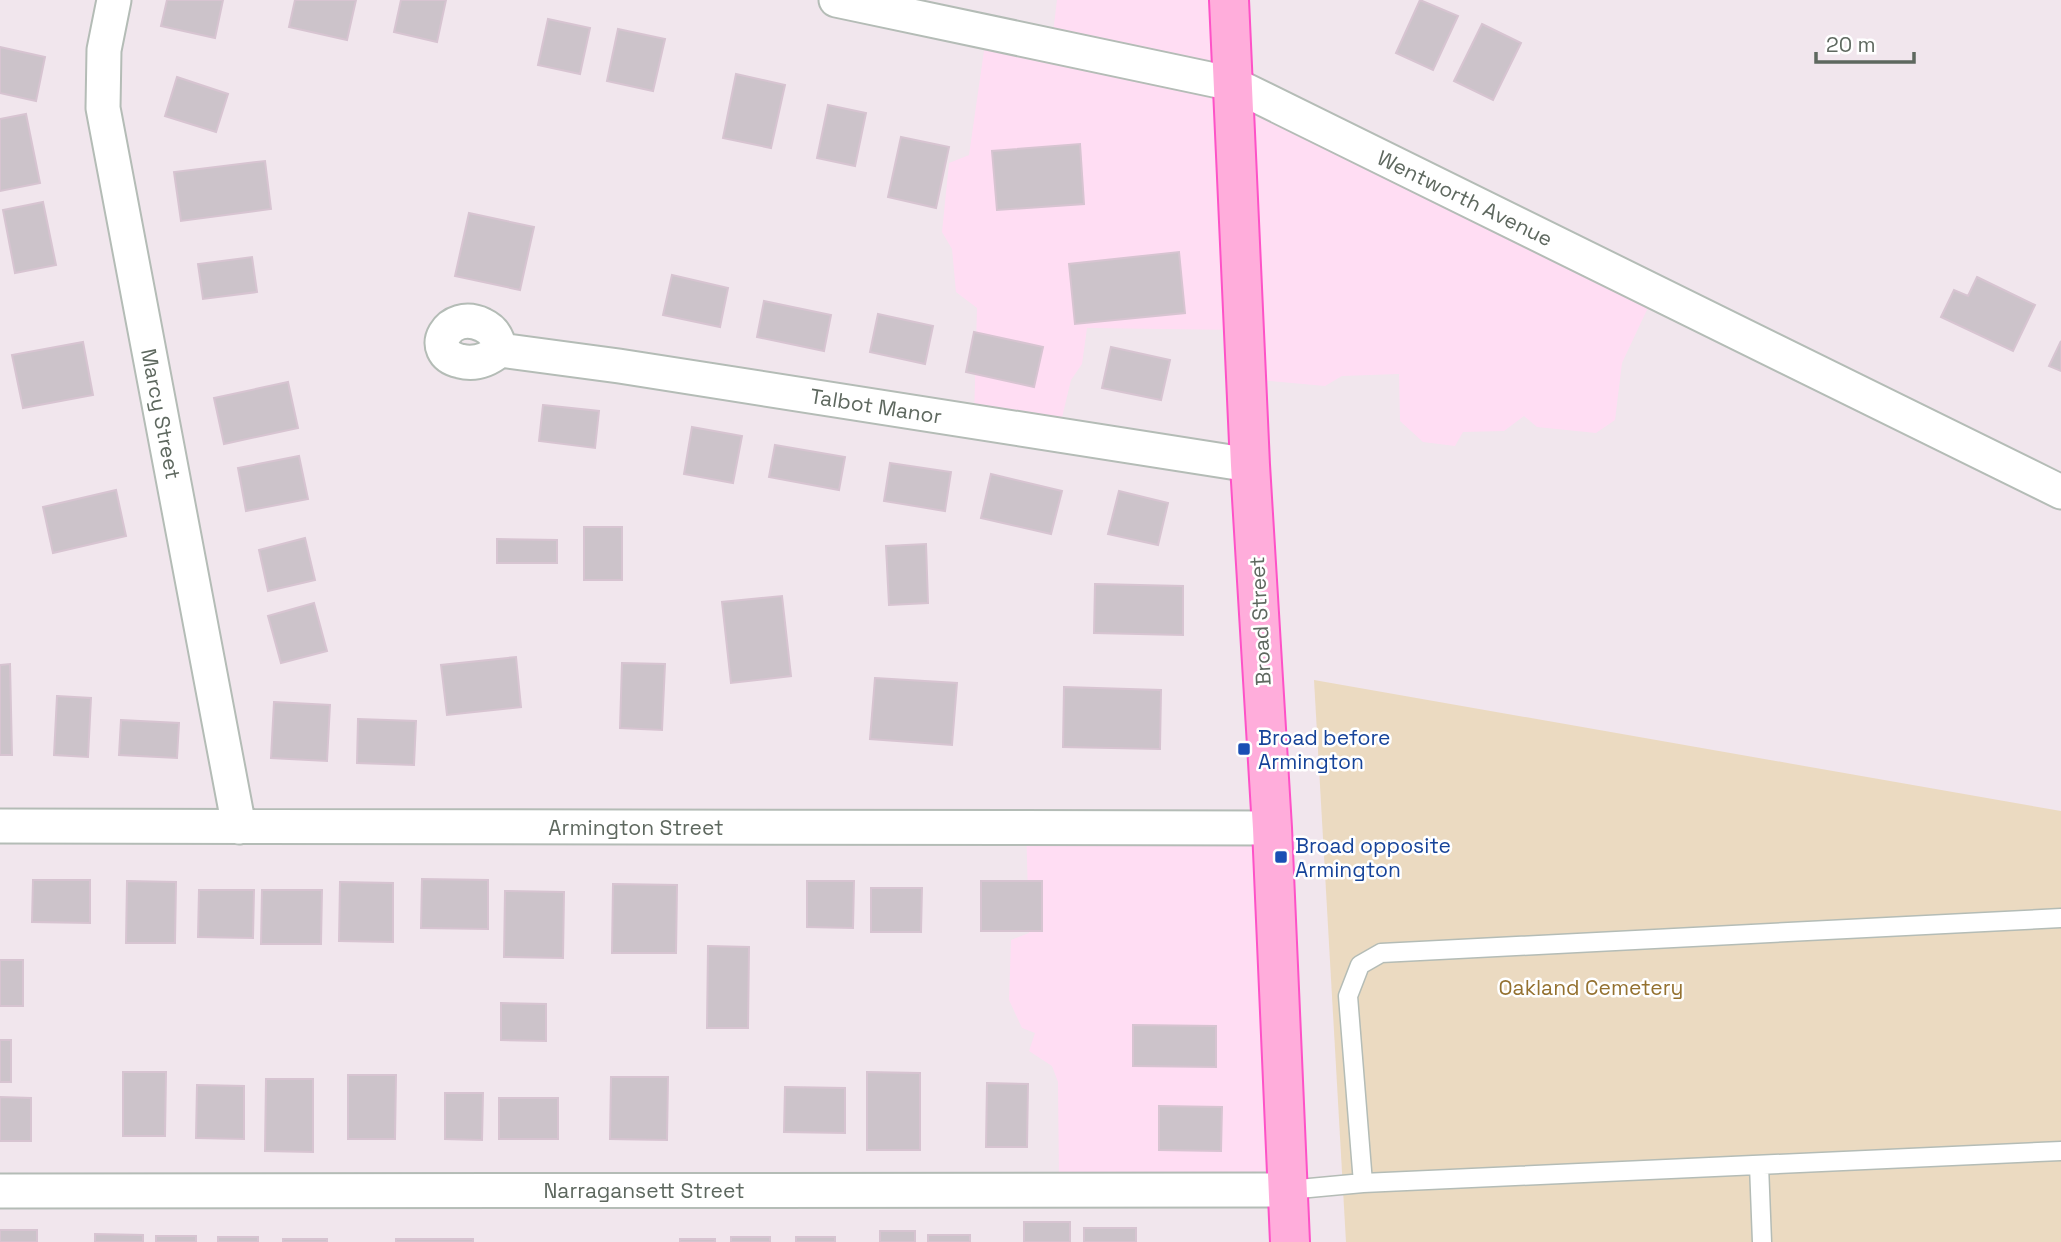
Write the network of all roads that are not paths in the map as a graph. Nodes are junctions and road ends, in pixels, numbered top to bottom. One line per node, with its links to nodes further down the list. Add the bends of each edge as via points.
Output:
1 (114, 0): 9 (street, Marcy Street, via 104,50 103,108)
2 (836, 0): 4 (street, Wentworth Avenue)
3 (1229, 0): 4 (main road, Broad Street)
4 (1233, 84): 6 (main road, Broad Street); 7 (street, Wentworth Avenue)
5 (500, 350): 6 (street, Talbot Manor)
6 (1250, 465): 10 (main road, Broad Street)
7 (2061, 492)
8 (0, 826): 9 (street, Armington Street)
9 (239, 827): 10 (street, Armington Street)
10 (1272, 828): 15 (main road, Broad Street)
11 (2061, 918): 14 (lane, via 1381,953 1360,965 1348,996)
12 (2061, 1151): 13 (lane)
13 (1759, 1165): 14 (lane); 18 (lane)
14 (1363, 1183): 15 (lane)
15 (1288, 1190): 16 (street, Narragansett Street); 17 (main road, Broad Street)
16 (0, 1191)
17 (1290, 1242)
18 (1762, 1242)

